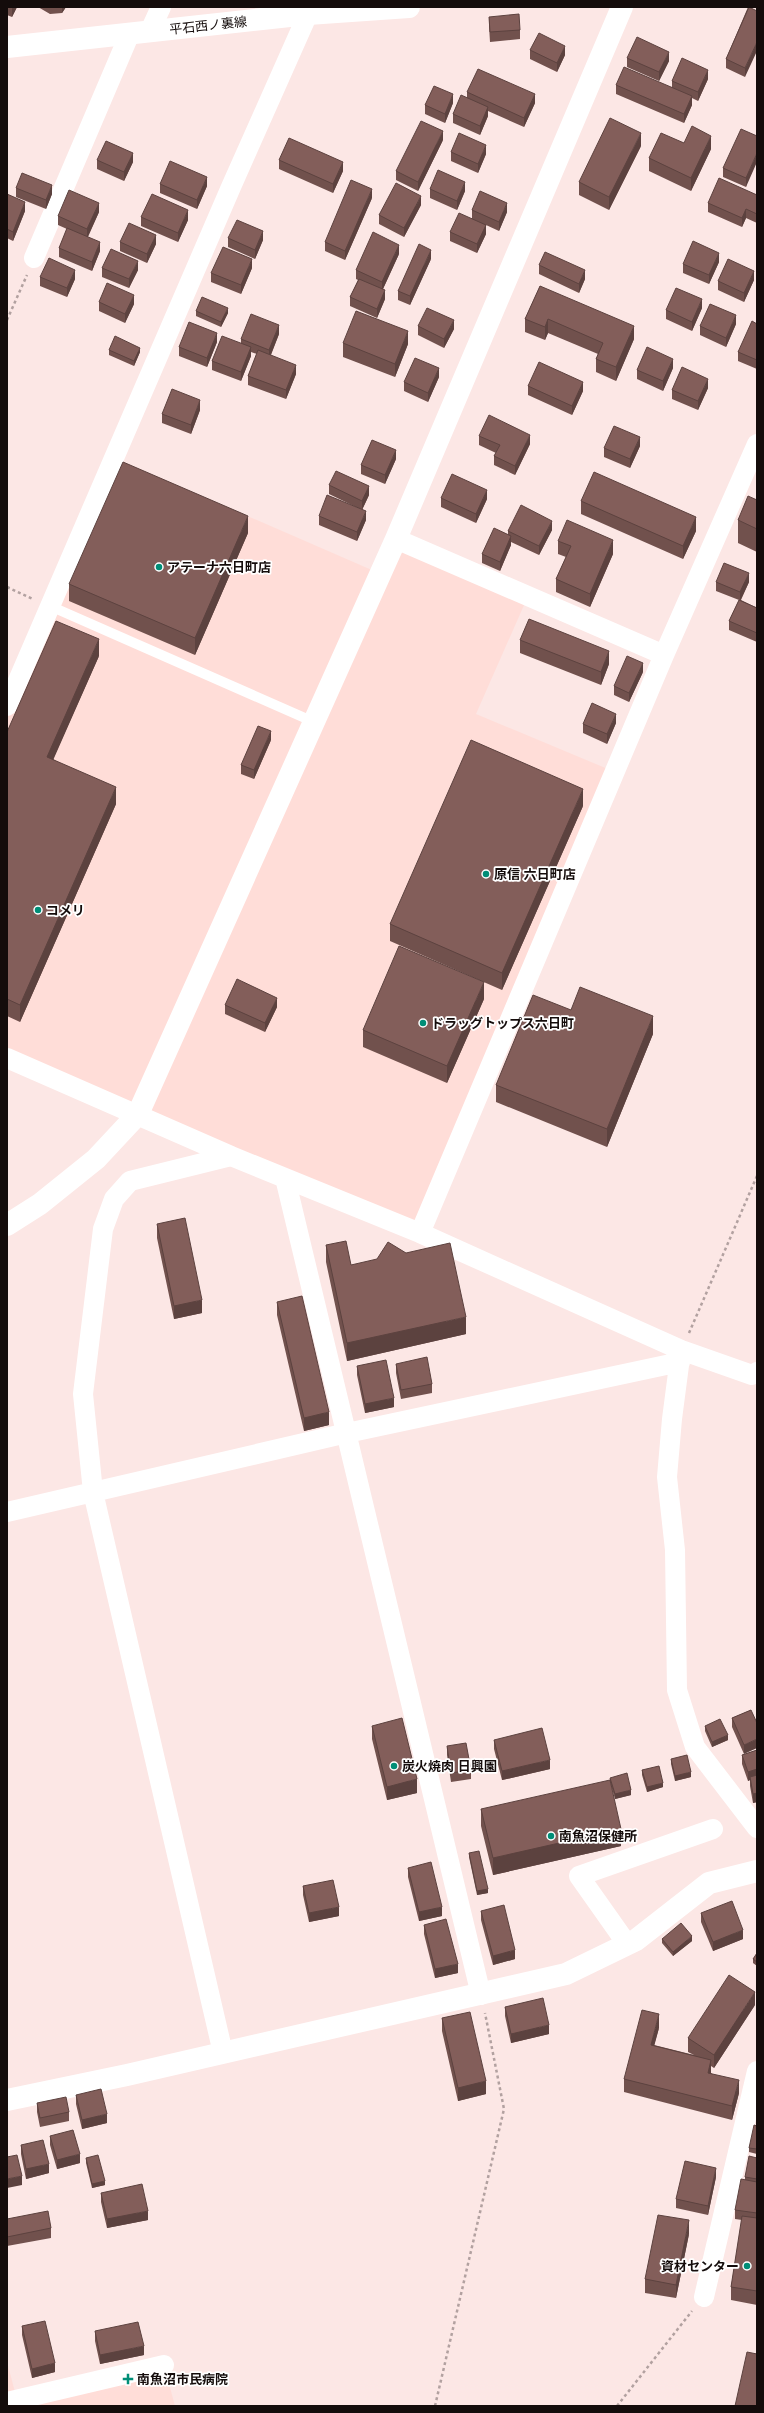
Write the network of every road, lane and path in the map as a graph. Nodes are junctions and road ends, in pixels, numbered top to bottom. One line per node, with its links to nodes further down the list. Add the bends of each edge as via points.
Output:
1 (161, 7): 5 (street)
2 (409, 7): 4 (street, 平石西ノ裏線)
3 (622, 7): 10 (street)
4 (310, 10): 5 (street, 平石西ノ裏線); 12 (street)
5 (140, 32): 6 (street, 平石西ノ裏線); 7 (street)
6 (7, 47)
7 (34, 258): 8 (path)
8 (7, 320)
9 (757, 444): 13 (street)
10 (396, 539): 13 (street); 15 (street)
11 (7, 587): 12 (path)
12 (50, 606): 14 (street); 15 (lane)
13 (664, 655): 22 (street)
14 (7, 706)
15 (314, 722): 17 (street)
16 (7, 1058): 17 (street)
17 (138, 1114): 18 (street); 21 (street, via 96,1159 40,1204)
18 (231, 1156): 20 (street); 26 (street, via 130,1181 114,1199 102,1229 83,1394)
19 (757, 1176): 23 (path)
20 (285, 1178): 22 (street); 25 (street)
21 (7, 1226)
22 (420, 1233): 23 (street)
23 (681, 1356): 24 (street, via 752,1375); 25 (street); 28 (street, via 667,1477 675,1550 677,1690 695,1747)
24 (757, 1372)
25 (347, 1433): 26 (street); 32 (street, via 371,1545)
26 (93, 1492): 27 (street); 33 (street)
27 (7, 1512)
28 (757, 1828)
29 (713, 1829): 31 (street, via 579,1876)
30 (757, 1871): 31 (street, via 709,1883 636,1940)
31 (627, 1944): 32 (street, via 566,1974)
32 (481, 1995): 33 (street); 39 (path, via 504,2109)
33 (223, 2053): 35 (street)
34 (757, 2071): 36 (street)
35 (7, 2100)
36 (704, 2297): 40 (path)
37 (164, 2365): 38 (street)
38 (7, 2402)
39 (435, 2406)
40 (617, 2406)

